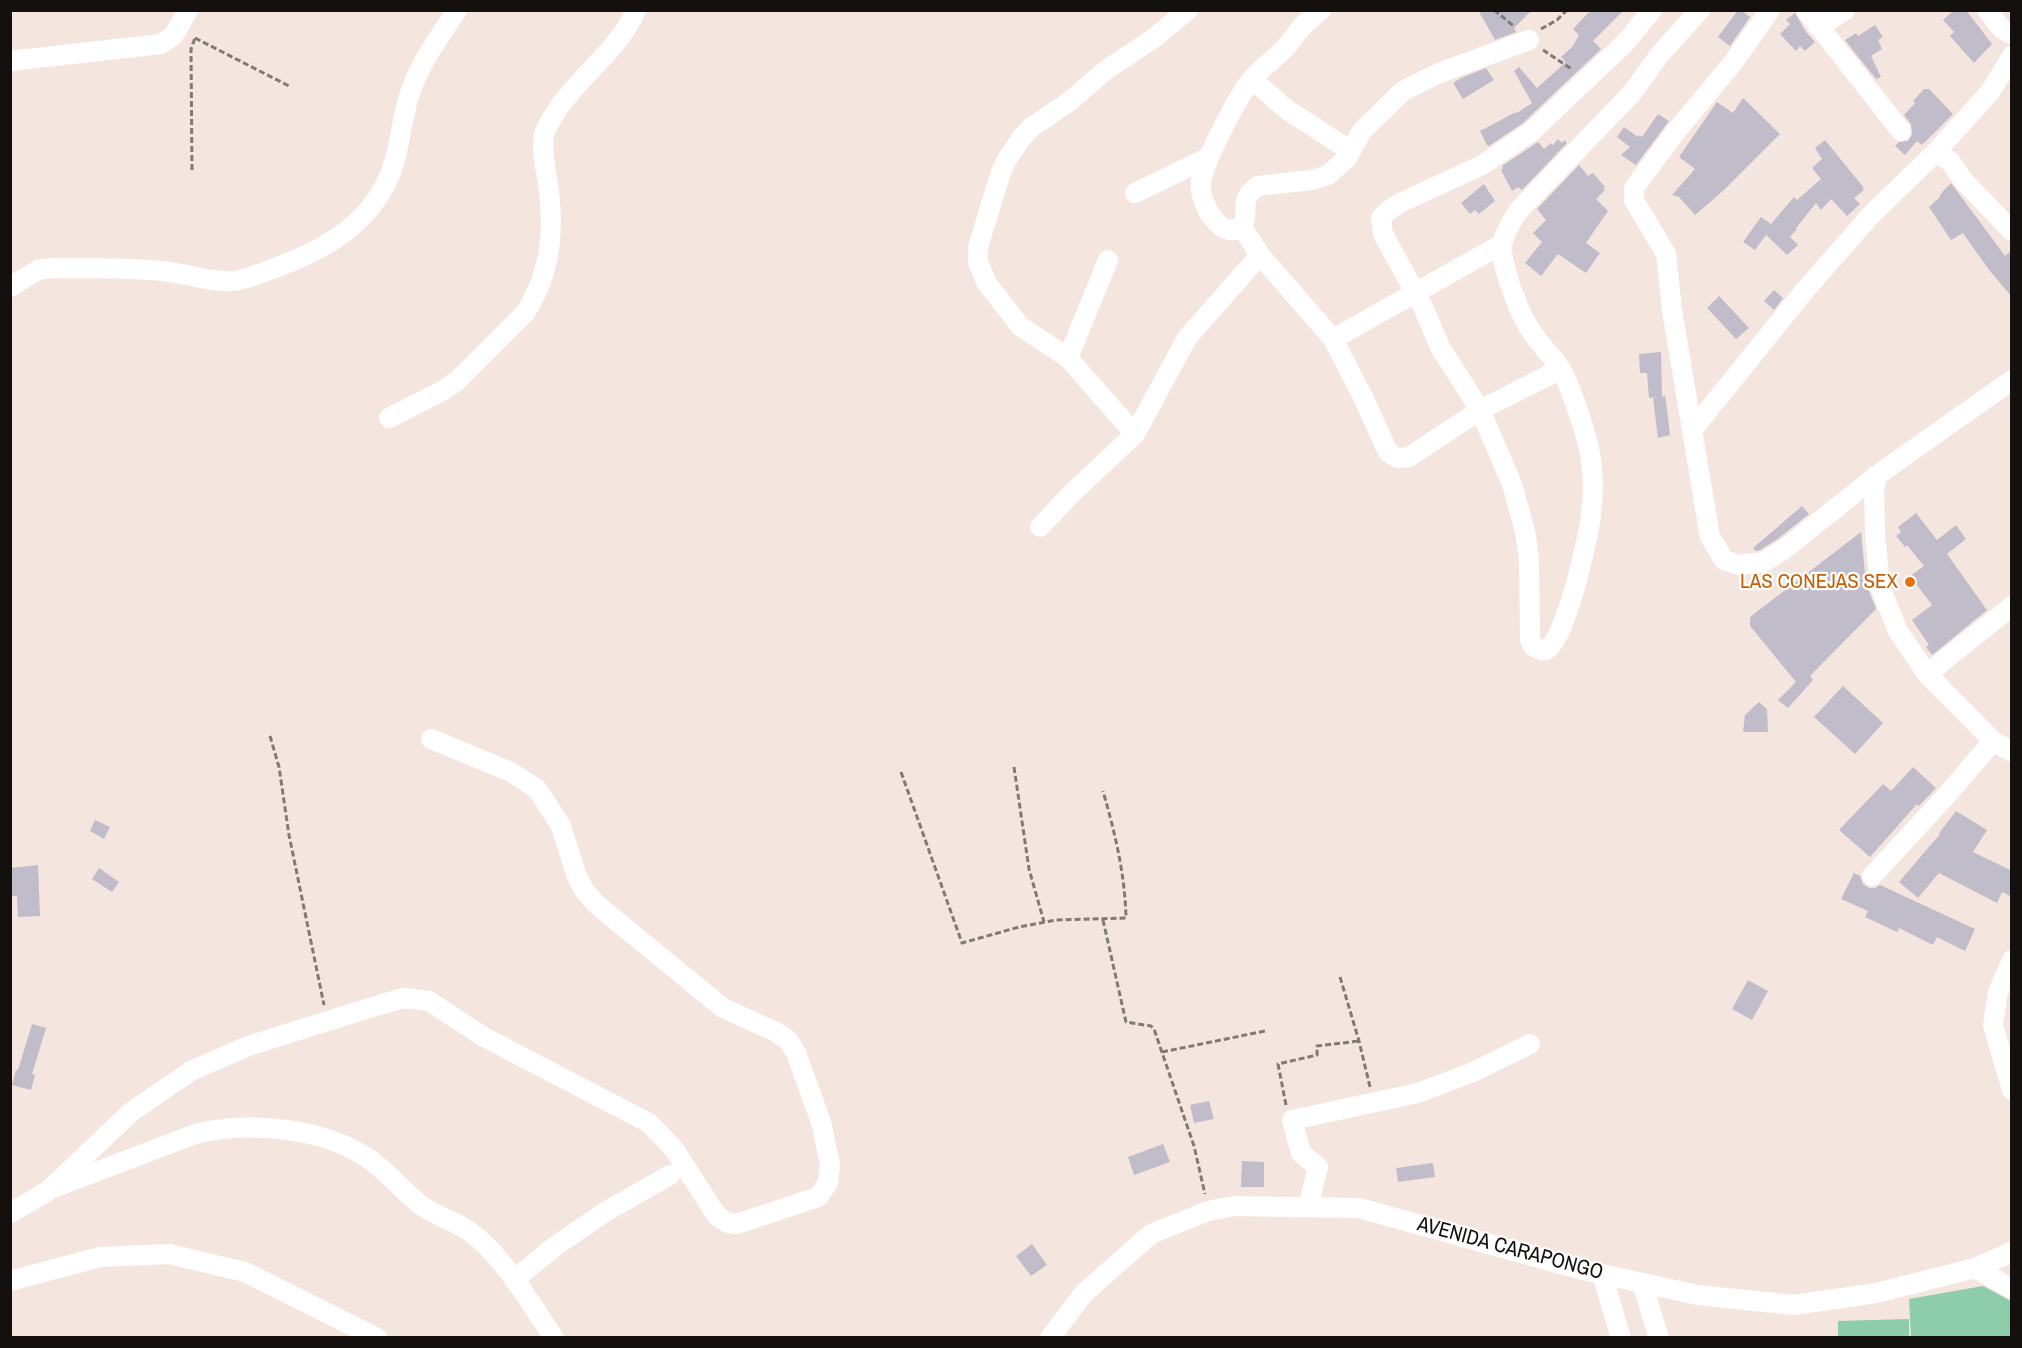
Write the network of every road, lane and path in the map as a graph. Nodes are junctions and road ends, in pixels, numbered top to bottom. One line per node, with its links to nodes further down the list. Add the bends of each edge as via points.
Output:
1 (188, 10): 20 (street, via 174,35 161,44)
2 (457, 10): 35 (street, via 416,77 385,186 363,217 337,239 308,256 232,282 155,271 52,268 38,270)
3 (636, 10): 42 (street, via 627,28 550,120 544,135 552,210 549,249 542,282 525,313 457,381)
4 (1188, 10): 38 (street, via 1032,127 1014,148 1000,175 978,247 981,272 1020,326)
5 (1321, 10): 22 (street)
6 (1494, 10): 14 (path)
7 (1566, 10): 17 (path)
8 (1652, 10): 36 (street, via 1626,43 1532,132 1482,165 1400,203 1381,218 1383,234)
9 (1700, 10): 32 (street, via 1660,54 1632,93 1520,209)
10 (1770, 10): 43 (street, via 1632,194 1666,254)
11 (1806, 10): 15 (street)
12 (1845, 10): 15 (street)
13 (1987, 10): 16 (street, via 2002,29)
14 (1512, 22)
15 (1818, 27): 24 (street)
16 (2012, 34)
17 (1529, 40): 25 (street, via 1439,73 1403,91 1362,131)
18 (2012, 56): 26 (street, via 1990,92)
19 (1558, 60): 21 (path)
20 (10, 61)
21 (1569, 68)
22 (1252, 79): 25 (street, via 1286,109); 27 (street)
23 (289, 87): 28 (path, via 195,39 191,49)
24 (1901, 131)
25 (1351, 151): 30 (street, via 1335,170 1320,178 1266,184 1252,190 1245,202)
26 (1935, 153): 31 (street, via 1950,161); 43 (street, via 1871,215 1806,289)
27 (1209, 157): 29 (street); 30 (street, via 1200,183 1203,203 1223,228 1233,231)
28 (192, 170)
29 (1135, 193)
30 (1241, 226): 33 (street)
31 (2012, 231)
32 (1502, 244): 36 (street); 39 (street, via 1507,278 1532,333)
33 (1260, 255): 37 (street); 44 (street, via 1187,338)
34 (1108, 260): 38 (street)
35 (10, 287)
36 (1415, 292): 37 (street); 41 (street, via 1440,347)
37 (1333, 339): 41 (street, via 1392,456 1409,457)
38 (1068, 358): 44 (street)
39 (1561, 369): 41 (street); 41 (street, via 1587,440 1593,494 1588,538 1574,589 1554,643 1546,650 1531,643 1525,531 1512,484)
40 (2012, 380): 45 (street)
41 (1480, 410)
42 (389, 418)
43 (1693, 429): 45 (street, via 1710,537 1724,560 1739,565 1764,562 1786,548)
44 (1135, 434): 46 (street)
45 (1876, 476): 48 (street, via 1875,534 1880,587 1898,631)
46 (1040, 527)
47 (2012, 606): 48 (street)
48 (1927, 674): 51 (street)
49 (270, 736): 61 (path)
50 (431, 739): 70 (street, via 511,772 537,789 561,826 576,874 596,904 723,1008 788,1040 816,1107 830,1164 828,1183 818,1197 737,1224 728,1223 717,1216 674,1149 649,1123 484,1037 429,1001 404,998 248,1046 191,1071 131,1112)
51 (1993, 741): 52 (street); 56 (street)
52 (2012, 752)
53 (1014, 767): 58 (path, via 1029,869)
54 (901, 772): 58 (path, via 962,943)
55 (1103, 790): 57 (path, via 1121,857 1126,918)
56 (1872, 876)
57 (1103, 920): 58 (path); 65 (path, via 1126,1022 1151,1026)
58 (1044, 922)
59 (2012, 960): 66 (street, via 1998,992 1993,1025)
60 (1340, 977): 63 (path)
61 (325, 1012)
62 (1265, 1031): 65 (path)
63 (1359, 1041): 67 (path); 68 (path, via 1317,1046 1317,1055 1278,1064)
64 (1530, 1044): 72 (street, via 1418,1093 1292,1120 1301,1153 1318,1167)
65 (1162, 1052): 71 (path, via 1194,1146)
66 (2012, 1090)
67 (1372, 1098)
68 (1286, 1105)
69 (670, 1175): 77 (street, via 604,1212)
70 (48, 1191): 73 (street); 77 (street, via 217,1129 259,1127 326,1138 367,1158 419,1204 469,1231)
71 (1206, 1198)
72 (1308, 1207): 76 (street, AVENIDA CARAPONGO, via 1359,1208); 83 (street, AVENIDA CARAPONGO, via 1234,1206 1208,1211 1152,1234 1084,1293)
73 (10, 1213)
74 (2011, 1252): 75 (street, AVENIDA CARAPONGO)
75 (1975, 1268): 79 (street, AVENIDA CARAPONGO, via 1876,1293 1794,1305 1698,1295); 80 (street)
76 (1602, 1274): 79 (street, AVENIDA CARAPONGO); 84 (street)
77 (514, 1280): 82 (street)
78 (10, 1281): 81 (street, via 100,1257 169,1254 245,1272)
79 (1642, 1283): 85 (street)
80 (2012, 1289)
81 (377, 1338)
82 (554, 1338)
83 (1050, 1338)
84 (1621, 1338)
85 (1659, 1338)

